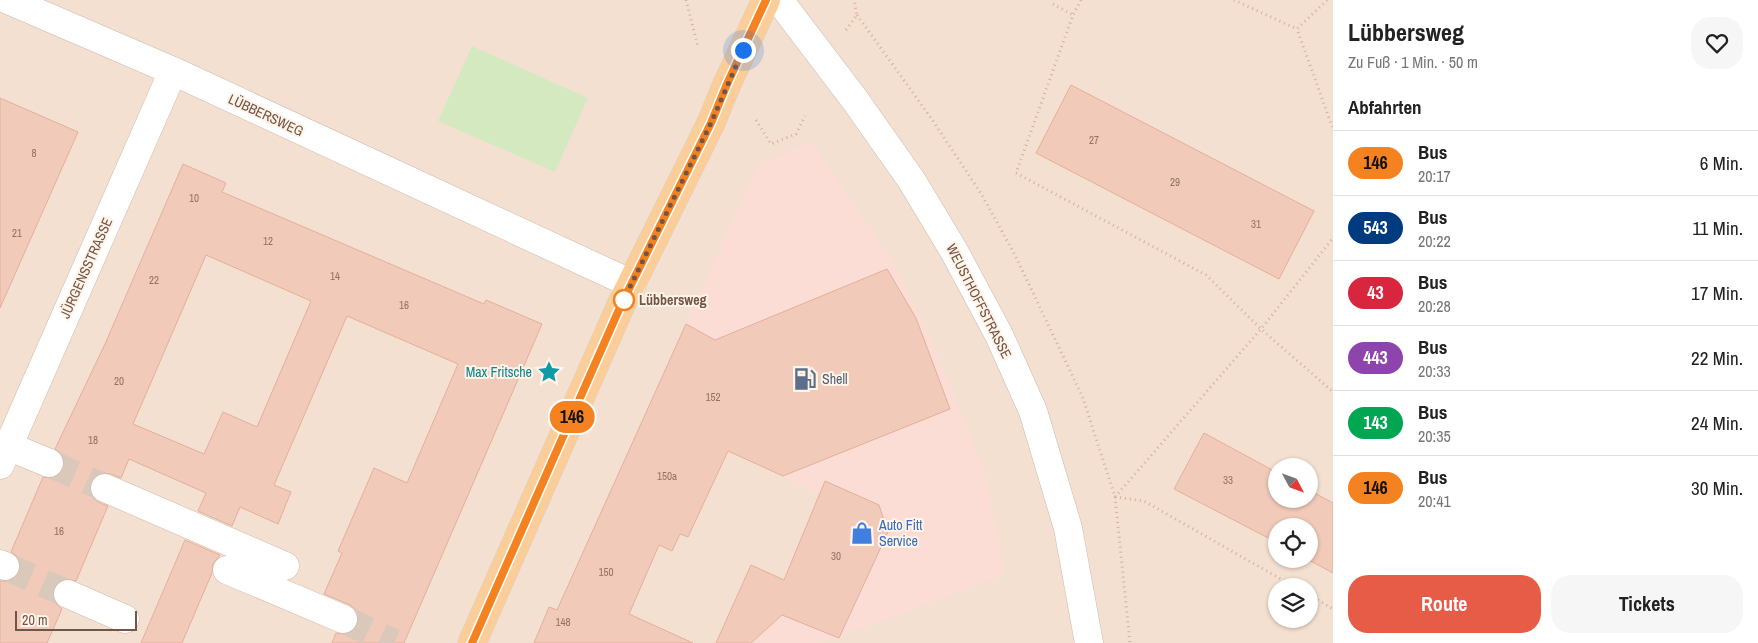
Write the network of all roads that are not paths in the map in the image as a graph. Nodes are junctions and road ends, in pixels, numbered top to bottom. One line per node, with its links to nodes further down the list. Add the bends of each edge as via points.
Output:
1 (8, 0): 4 (street, LÜBBERSWEG)
2 (766, 0): 5 (main road, via 711,123)
3 (779, 0): 15 (street, WEUSTHOFFSTRASSE, via 912,181 954,250 999,335 1032,411 1068,528)
4 (173, 71): 5 (street, LÜBBERSWEG); 6 (street, JÜRGENSSTRASSE)
5 (632, 284): 14 (main road)
6 (4, 456): 7 (street)
7 (49, 463)
8 (105, 488): 9 (street)
9 (285, 566)
10 (227, 570): 13 (street)
11 (68, 594): 12 (street)
12 (125, 619)
13 (343, 619)
14 (472, 643)
15 (1089, 643)

